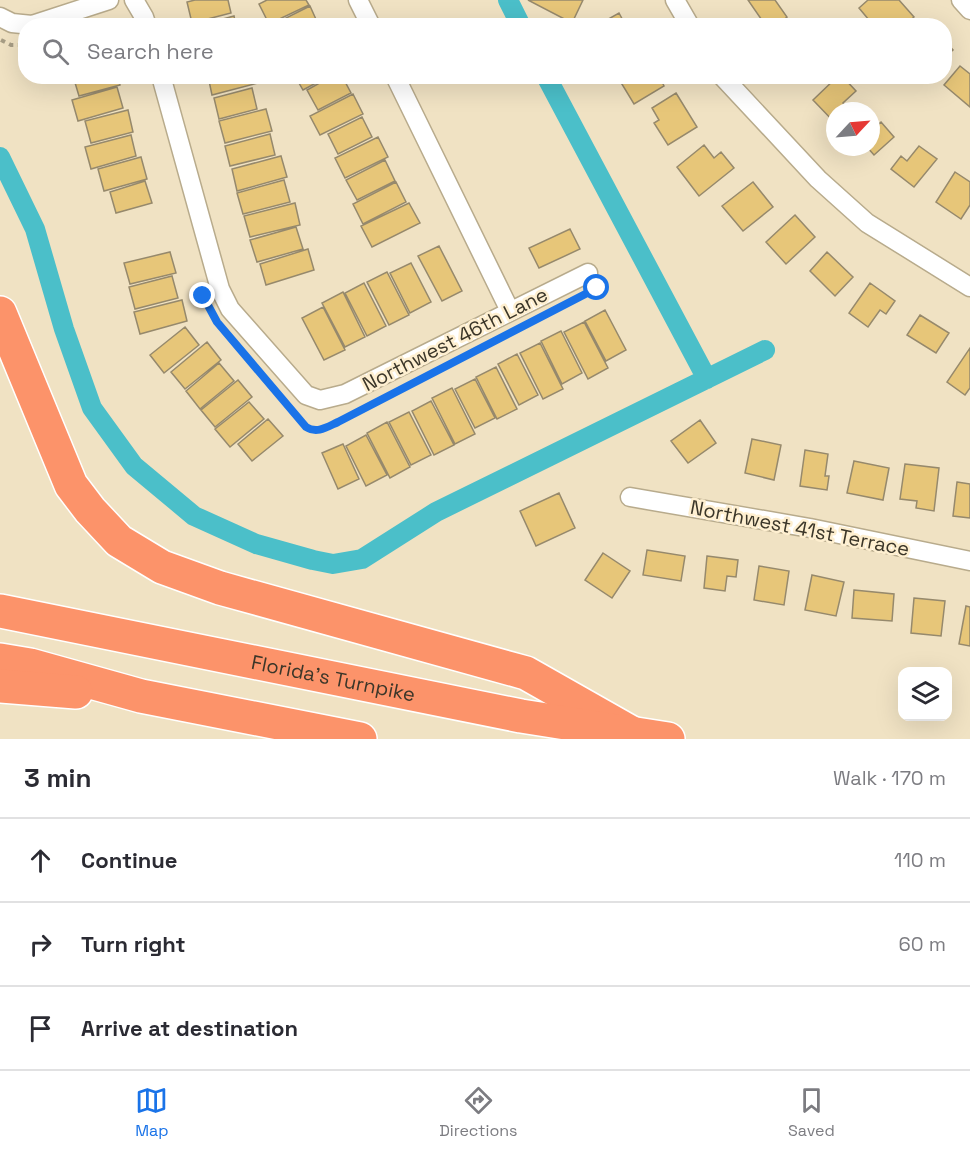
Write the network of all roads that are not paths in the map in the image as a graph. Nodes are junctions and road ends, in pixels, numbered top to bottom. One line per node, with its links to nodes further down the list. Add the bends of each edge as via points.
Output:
1 (109, 0): 8 (street)
2 (134, 0): 9 (street)
3 (358, 0): 10 (street)
4 (675, 0): 11 (street)
5 (961, 0): 6 (street)
6 (970, 10)
7 (0, 17): 12 (street)
8 (54, 18)
9 (144, 18)
10 (366, 18)
11 (685, 18)
12 (18, 24)
13 (163, 84): 18 (street, Northwest 46th Lane, via 220,289 230,309 306,395 320,400 345,394)
14 (400, 84): 18 (street)
15 (729, 84): 17 (street, via 818,179 867,223)
16 (588, 273): 18 (street, Northwest 46th Lane)
17 (970, 287)
18 (510, 311)
19 (0, 313): 26 (highway, via 71,485 119,541 162,567 220,588 526,673)
20 (630, 497): 21 (street, Northwest 41st Terrace)
21 (970, 561)
22 (0, 611): 26 (highway, Florida's Turnpike, via 521,716)
23 (0, 660): 25 (highway)
24 (0, 686): 25 (highway)
25 (141, 696): 27 (highway)
26 (630, 732): 28 (highway, Florida's Turnpike)
27 (360, 739)
28 (668, 739)

